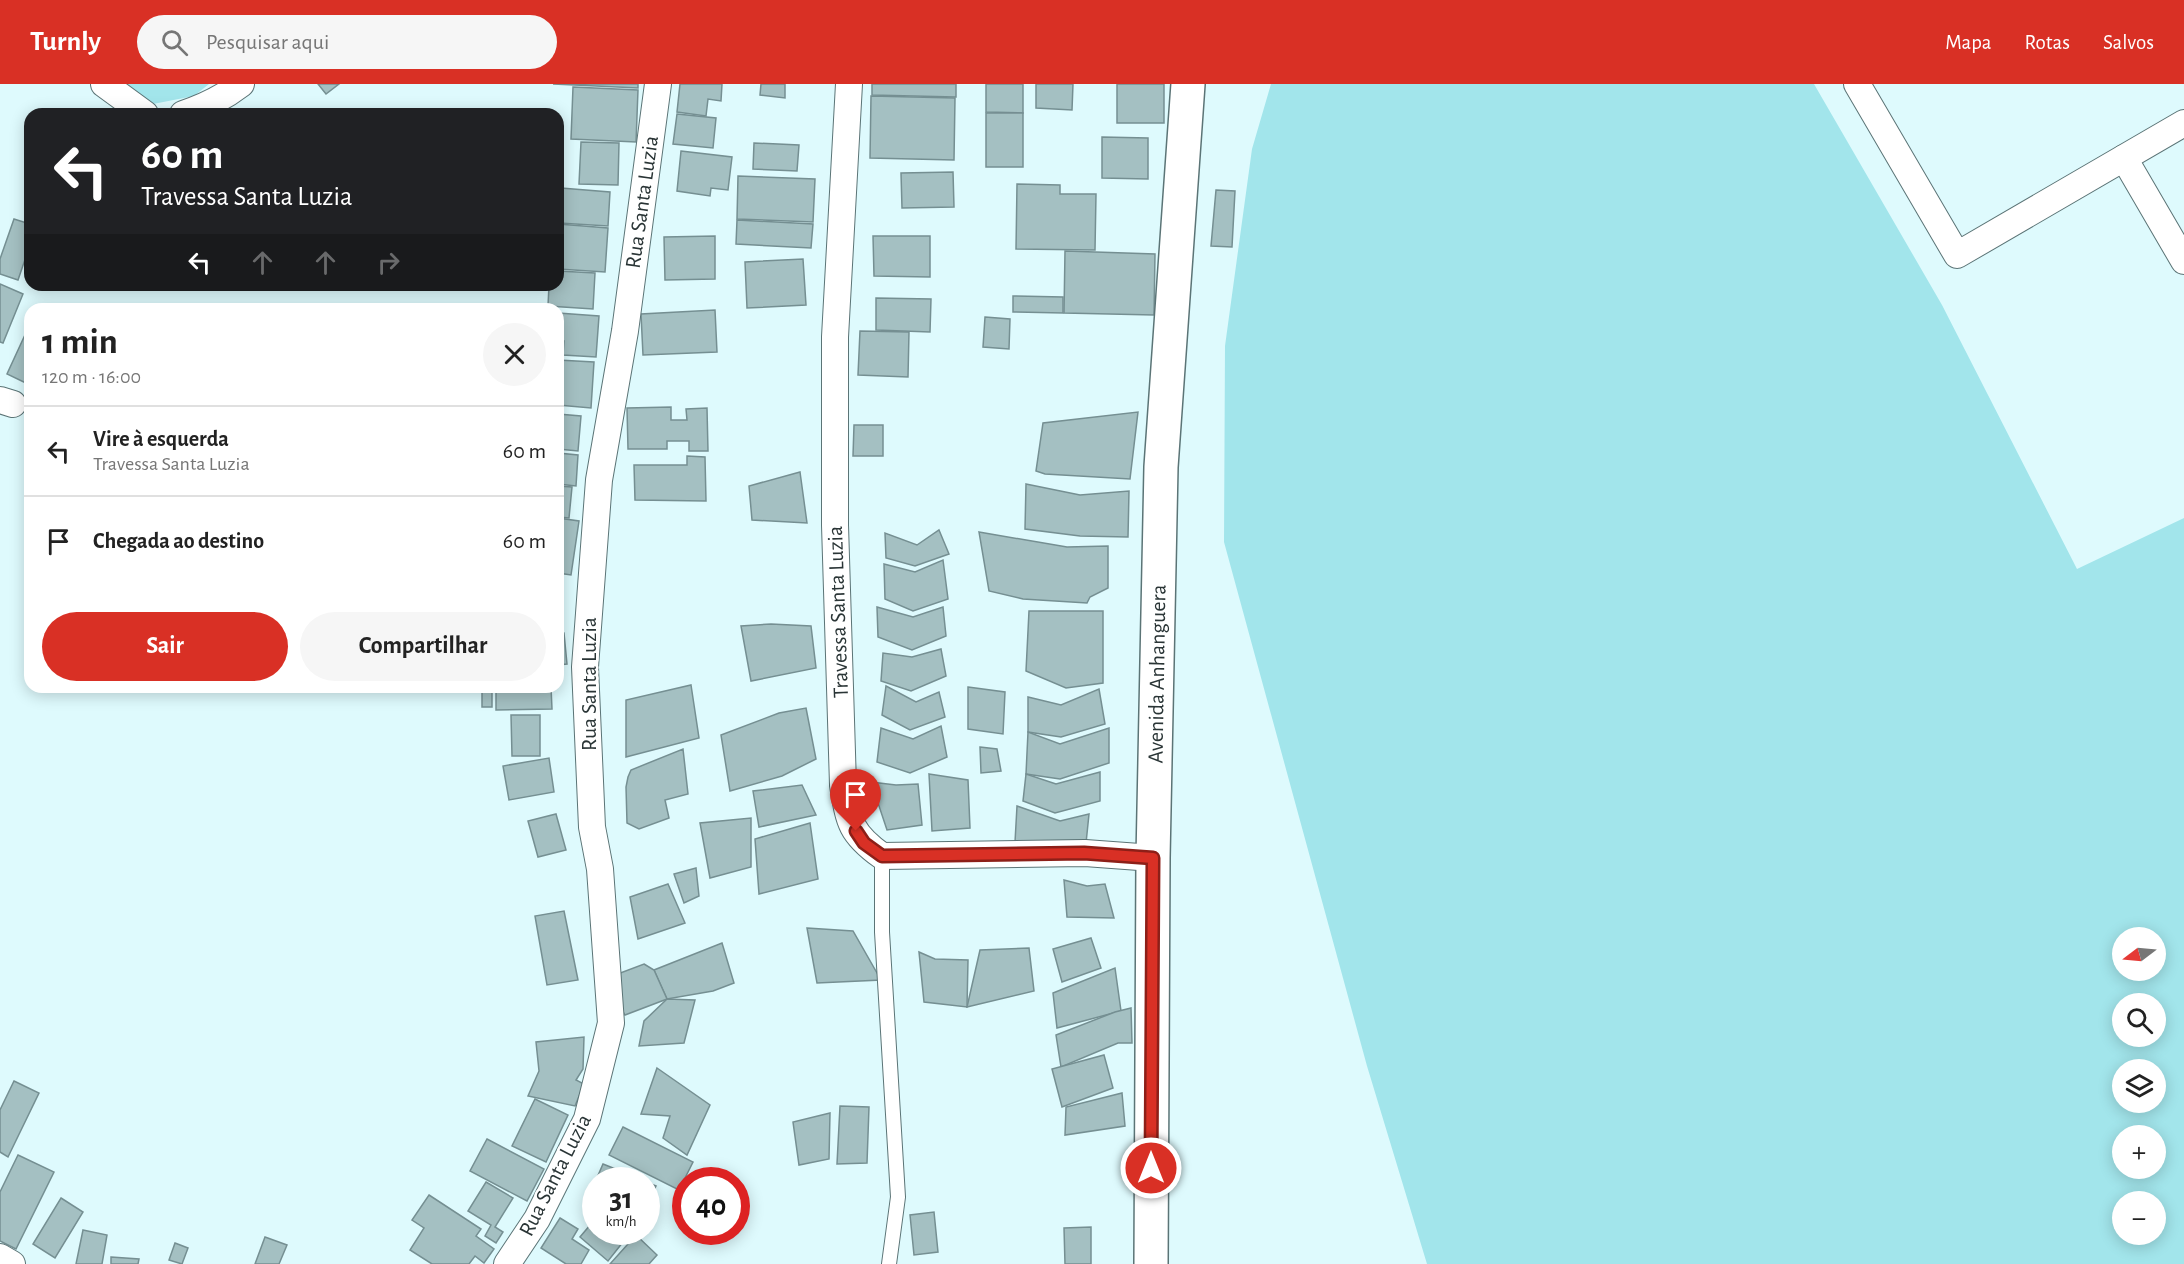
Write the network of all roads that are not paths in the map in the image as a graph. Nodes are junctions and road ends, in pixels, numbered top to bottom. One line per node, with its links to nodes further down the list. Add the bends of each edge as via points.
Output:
1 (104, 84): 7 (street)
2 (241, 84): 8 (street)
3 (658, 84): 16 (street, Rua Santa Luzia, via 625,331 599,480 585,667 592,827 600,869 611,1023 587,1119 537,1219)
4 (849, 84): 12 (street, Travessa Santa Luzia, via 835,337 835,525 843,785 848,819 864,843)
5 (1188, 84): 13 (street, Avenida Anhanguera, via 1161,467)
6 (1857, 84): 10 (street, via 1957,255)
7 (137, 108)
8 (200, 108)
9 (2184, 123): 10 (street)
10 (2124, 158): 11 (street)
11 (2184, 261)
12 (882, 856): 13 (street, via 1084,853); 17 (lane, via 882,932 898,1197)
13 (1153, 858): 18 (street, Avenida Anhanguera)
14 (0, 1257): 15 (street)
15 (12, 1264)
16 (507, 1264)
17 (889, 1264)
18 (1151, 1264)

